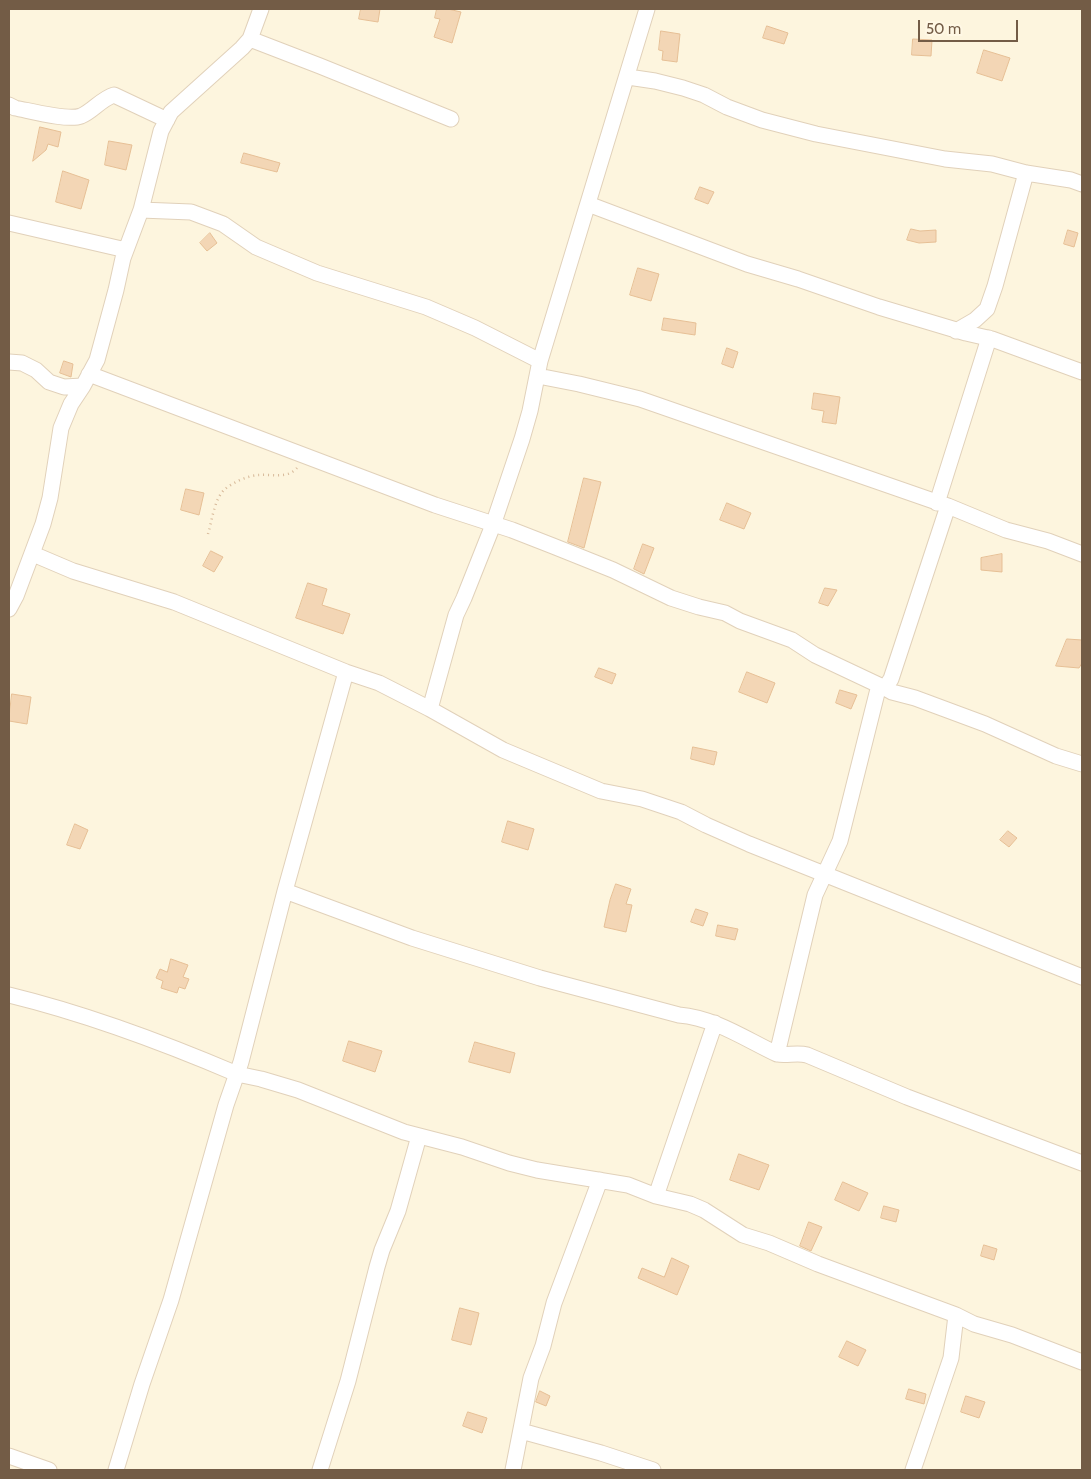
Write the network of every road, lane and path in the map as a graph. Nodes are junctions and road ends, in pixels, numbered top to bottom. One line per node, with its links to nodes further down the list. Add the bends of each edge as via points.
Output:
1 (261, 9): 3 (street)
2 (647, 9): 4 (street)
3 (250, 39): 6 (street); 7 (street, via 171,112)
4 (628, 78): 8 (street, via 655,80 683,88 737,111 790,128); 10 (street)
5 (9, 105): 7 (street, via 71,119 82,116 114,95)
6 (451, 119)
7 (167, 120): 11 (street, via 161,131)
8 (1026, 173): 9 (street); 14 (street)
9 (1082, 184)
10 (588, 204): 15 (street, via 747,264); 17 (street)
11 (141, 210): 13 (street); 17 (street, via 191,212 223,224 256,247 318,273 426,307)
12 (9, 223): 13 (street)
13 (126, 250): 21 (street, via 102,343)
14 (987, 310): 15 (street); 16 (street)
15 (956, 331): 16 (street)
16 (991, 339): 19 (street); 23 (street)
17 (540, 361): 20 (street)
18 (9, 362): 21 (street, via 22,363 49,382 64,387)
19 (1082, 372)
20 (538, 376): 23 (street, via 640,399); 24 (street, via 522,440)
21 (86, 380): 22 (street); 26 (street, via 61,428 50,498)
22 (304, 456): 24 (street); 25 (path, via 293,472 286,475 258,475 224,490)
23 (943, 504): 27 (street, via 1006,530); 30 (street, via 891,678)
24 (493, 525): 30 (street, via 592,561 671,598 725,612 740,621 792,640 815,655); 31 (street, via 456,615)
25 (208, 534)
26 (33, 554): 28 (street); 29 (street, via 73,571 174,602)
27 (1082, 554)
28 (9, 609)
29 (346, 672): 31 (street, via 379,683); 34 (street)
30 (882, 686): 32 (street); 33 (street, via 840,841)
31 (430, 709): 33 (street, via 503,750 547,769 601,791 642,799 681,812 749,844)
32 (1082, 764)
33 (825, 874): 35 (street); 38 (street, via 815,895)
34 (284, 891): 37 (street, via 412,938 540,978); 39 (street)
35 (1082, 976)
36 (9, 995): 39 (street, via 98,1019)
37 (715, 1022): 38 (street); 43 (street)
38 (777, 1054): 41 (street, via 807,1055 907,1097)
39 (237, 1074): 40 (street, via 298,1090 380,1124); 49 (street, via 171,1300)
40 (419, 1136): 42 (street, via 462,1146 518,1166); 50 (street, via 398,1211 382,1250 348,1381)
41 (1082, 1163)
42 (600, 1180): 43 (street, via 628,1185); 46 (street, via 554,1303 531,1378)
43 (656, 1196): 44 (street, via 697,1207 743,1235)
44 (956, 1315): 45 (street); 53 (street, via 951,1358)
45 (1082, 1362)
46 (522, 1431): 51 (street); 52 (street)
47 (9, 1456): 48 (street)
48 (49, 1470)
49 (116, 1470)
50 (320, 1470)
51 (513, 1470)
52 (653, 1470)
53 (913, 1470)

